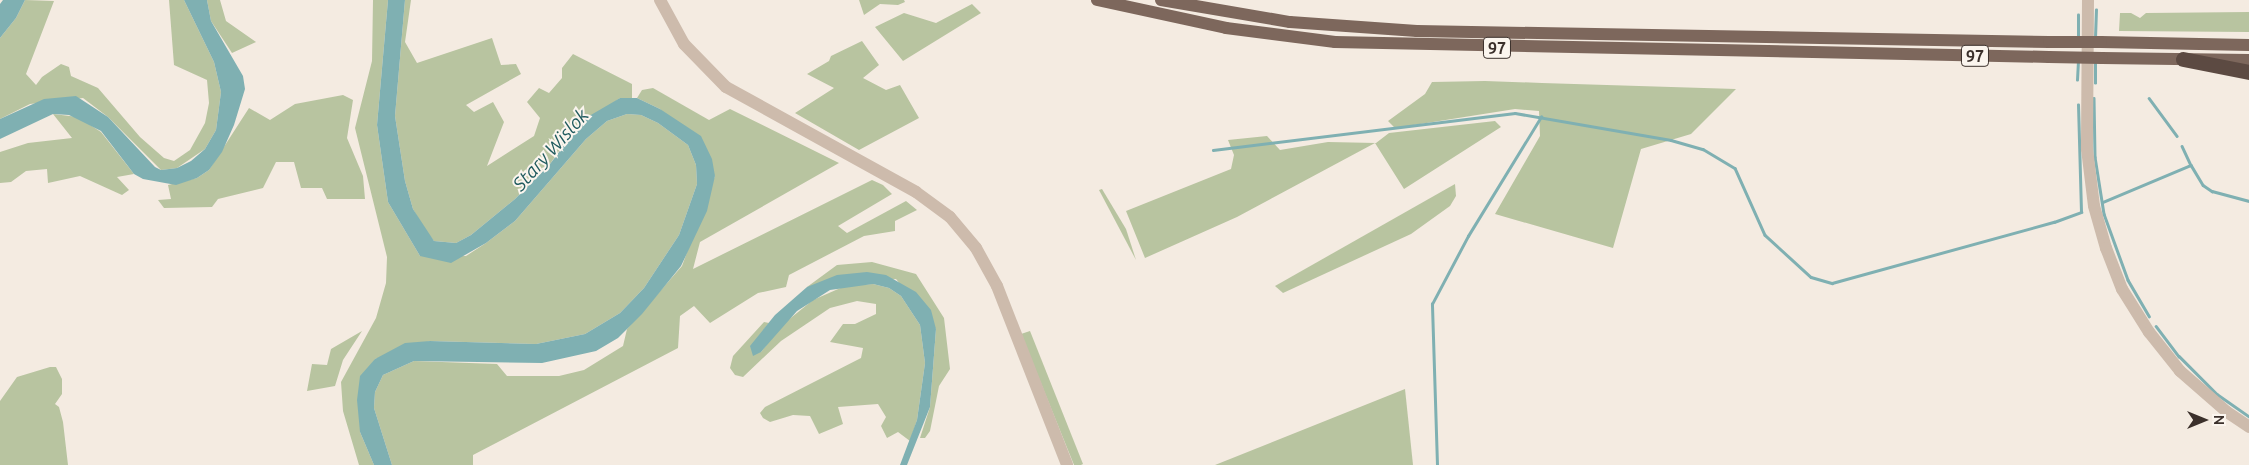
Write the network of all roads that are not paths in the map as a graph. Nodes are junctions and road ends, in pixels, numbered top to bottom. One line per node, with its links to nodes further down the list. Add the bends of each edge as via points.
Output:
1 (660, 0): 10 (street, via 684,44 726,87 916,192 950,217 976,248 997,286)
2 (1097, 0): 6 (main road, 97, bridge, via 1218,27 1336,42)
3 (1161, 0): 5 (main road, 97, bridge, via 1290,22 1417,32)
4 (2088, 0): 9 (street, via 2089,168 2094,206 2106,248 2122,289 2149,332 2180,371)
5 (2249, 45)
6 (2183, 59): 7 (main road, 97); 8 (highway)
7 (2249, 60)
8 (2249, 72)
9 (2249, 427)
10 (1067, 465)

